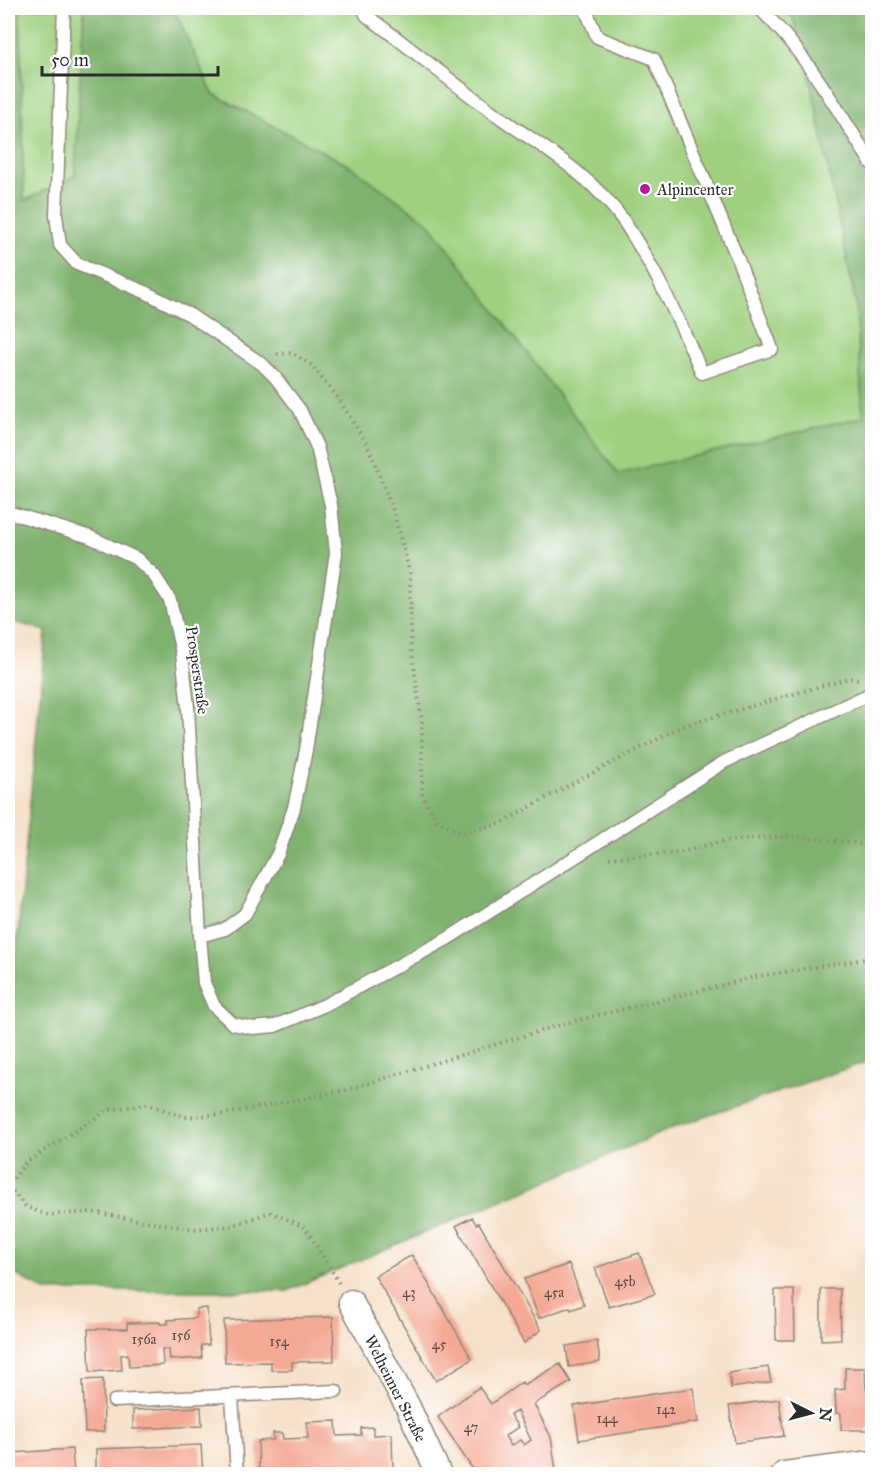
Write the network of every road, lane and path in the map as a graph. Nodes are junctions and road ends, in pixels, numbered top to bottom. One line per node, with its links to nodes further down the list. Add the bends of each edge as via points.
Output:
1 (64, 8): 6 (lane, via 56,215 60,245 77,264 189,315)
2 (363, 8): 3 (lane, via 367,16 483,105 588,180 625,223 679,320 702,373 772,349 654,59 597,37)
3 (585, 8)
4 (759, 8): 5 (lane, via 808,67)
5 (873, 164)
6 (262, 364): 8 (path, via 280,352 292,353 311,365 368,446 394,513 410,574 411,646 422,723 422,796 438,820 460,833 500,824 683,726 849,678); 12 (lane, via 300,410 316,447 331,505 336,553 306,750 294,808 278,854 245,914 225,929)
7 (8, 512): 12 (lane, Prosperstraße, via 90,537 137,559 154,575 170,600 182,653 188,708)
8 (861, 679)
9 (873, 693): 11 (lane, Prosperstraße, via 724,762)
10 (873, 845): 11 (path, via 790,836 723,841 682,852)
11 (572, 861): 12 (lane, Prosperstraße, via 447,939 325,1005 275,1026 253,1028 233,1024 214,1006 204,983)
12 (200, 936)
13 (873, 958): 14 (path, via 760,976 566,1023 346,1090 225,1114 185,1117 147,1104 108,1110 26,1162 8,1186 26,1207 48,1215 91,1212 193,1229 231,1226 270,1212 305,1227)
14 (351, 1302): 20 (street, Welheimer Straße)
15 (336, 1391): 16 (lane)
16 (232, 1396): 17 (lane); 19 (lane)
17 (114, 1401)
18 (873, 1463): 21 (street)
19 (237, 1474)
20 (440, 1474)
21 (784, 1474)

